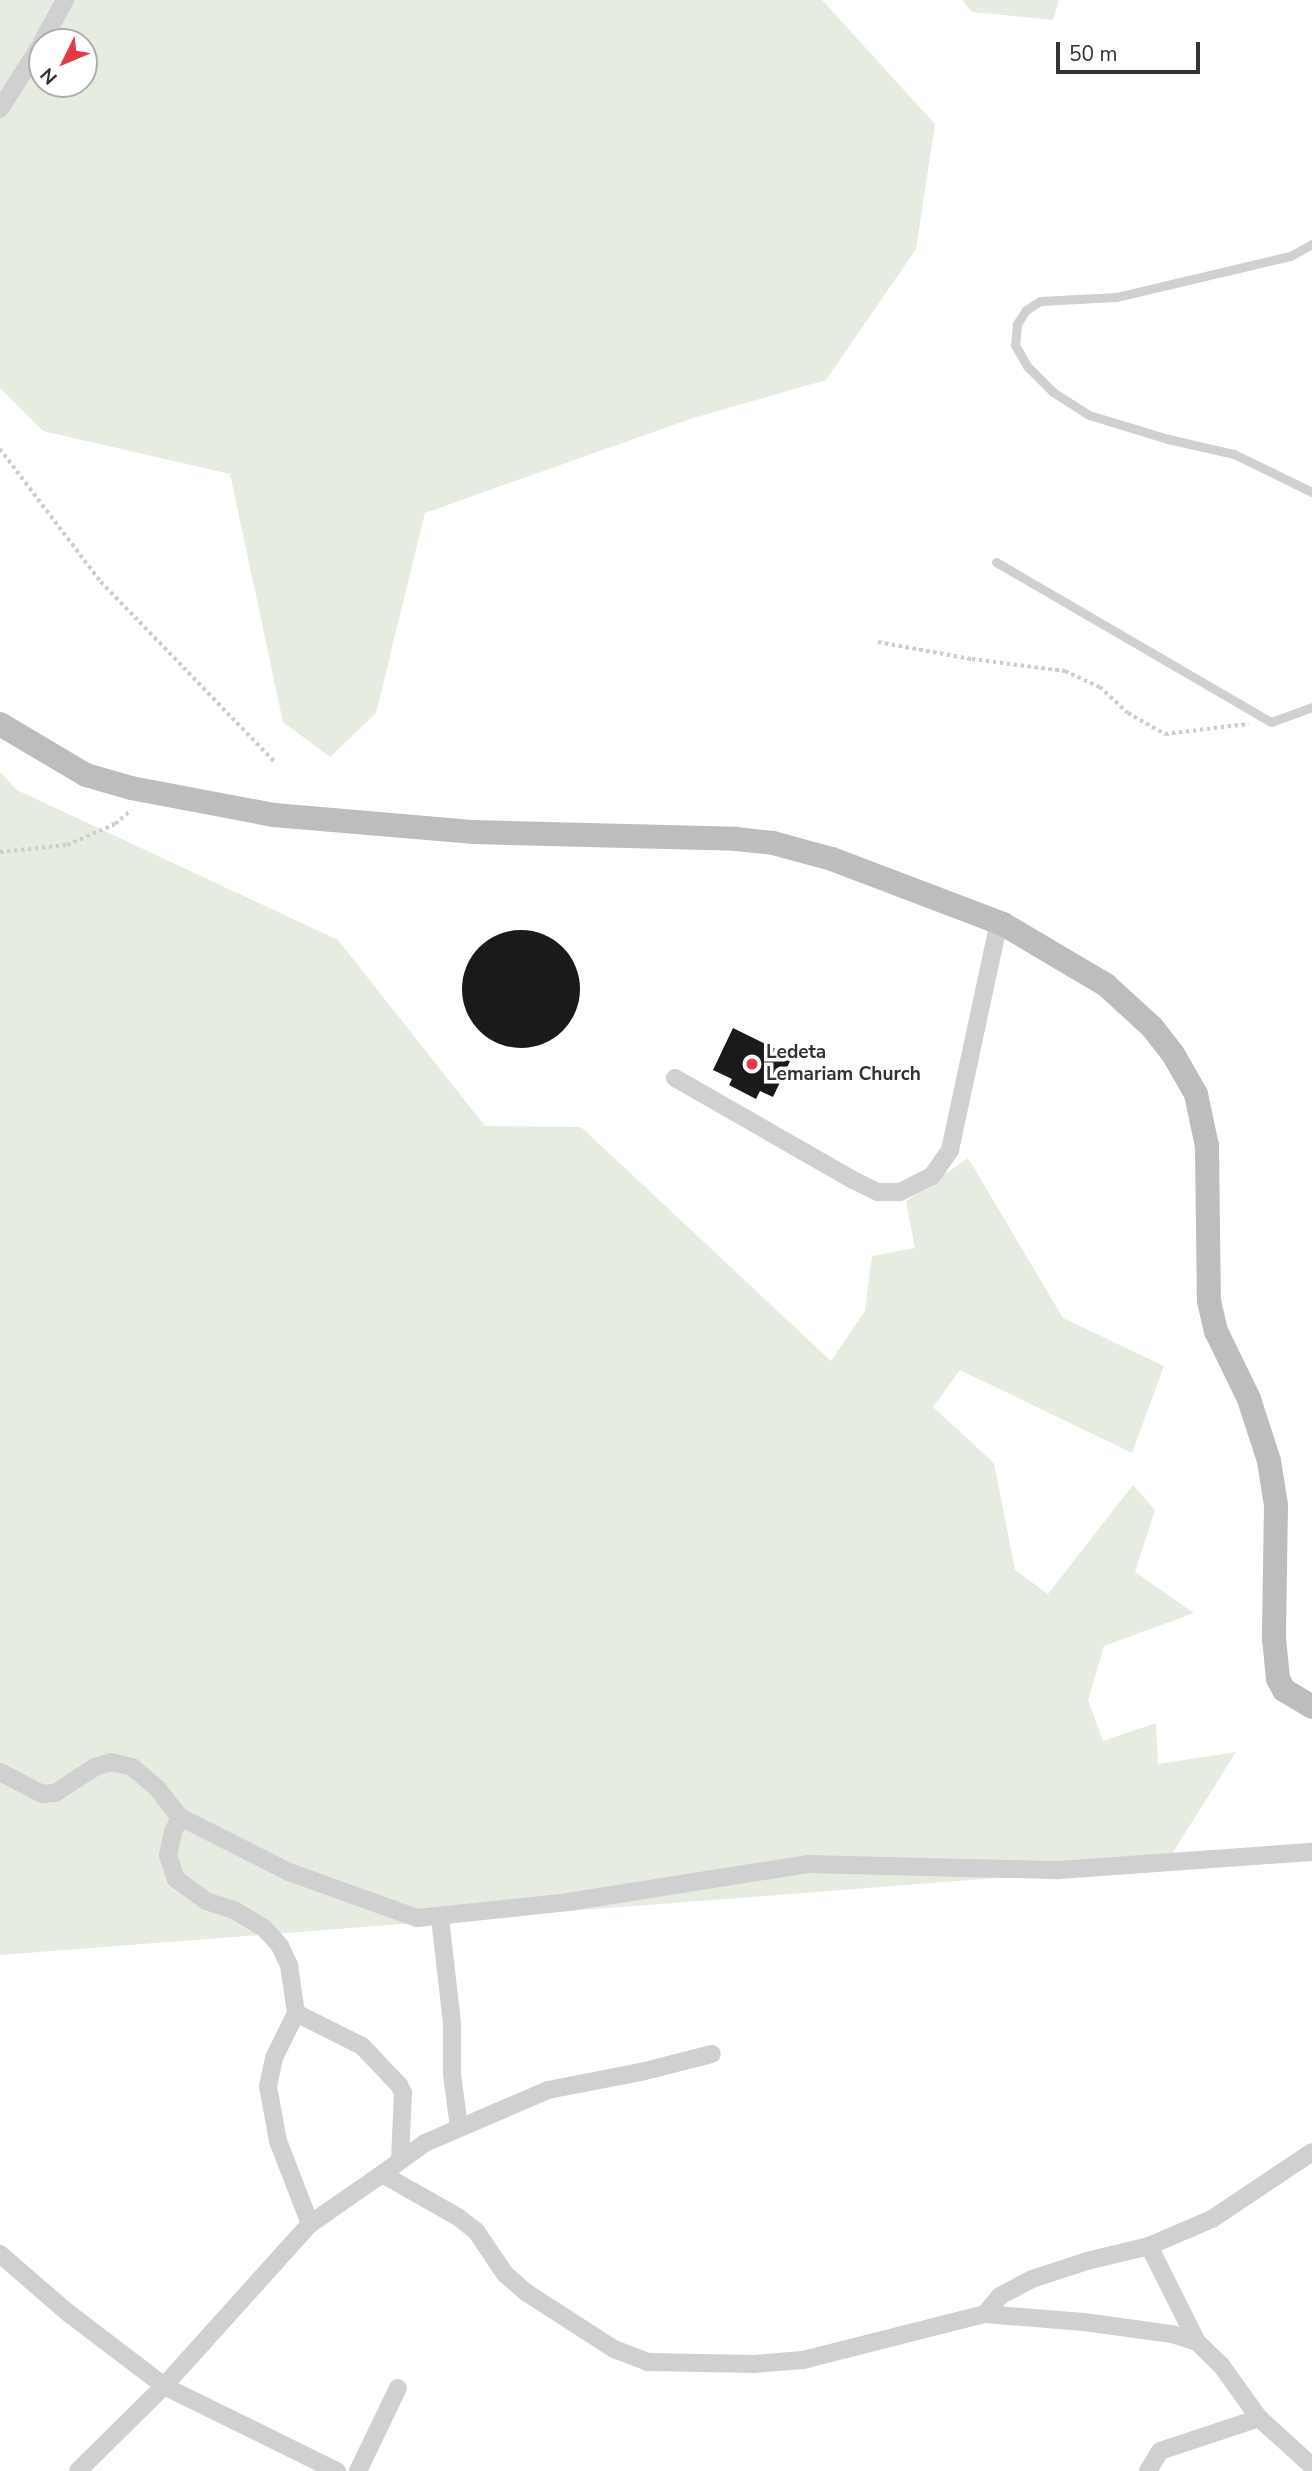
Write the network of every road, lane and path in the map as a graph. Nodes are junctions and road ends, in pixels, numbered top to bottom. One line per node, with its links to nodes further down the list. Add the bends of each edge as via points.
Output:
1 (65, 0): 2 (street)
2 (50, 28)
3 (28, 64): 4 (street)
4 (0, 109)
5 (1312, 244): 7 (lane, via 1290,257 1116,297 1040,301 1026,310 1017,324 1015,345 1027,366 1053,392 1089,415 1234,454)
6 (0, 449): 13 (path, via 101,582)
7 (1312, 492)
8 (996, 562): 11 (lane)
9 (878, 642): 11 (path, via 1065,671 1100,687 1128,713 1165,734)
10 (1312, 708): 11 (lane)
11 (1271, 722)
12 (0, 724): 14 (main road, via 86,775)
13 (275, 762)
14 (151, 792): 15 (path, via 115,824 67,845); 16 (main road, via 274,815 353,823 773,843 832,859)
15 (0, 852)
16 (1003, 924): 17 (street, via 996,936 950,1150 932,1176 900,1192 878,1192 853,1180); 18 (main road, via 1106,985 1152,1027 1174,1054 1196,1094 1207,1146 1209,1301 1216,1331 1249,1399 1269,1461 1276,1505 1274,1638 1278,1679 1284,1690)
17 (675, 1078)
18 (1312, 1707)
19 (0, 1772): 20 (street, via 42,1794 67,1787 96,1767 121,1764 158,1788)
20 (180, 1816): 22 (street, via 289,1872 396,1913); 23 (street, via 168,1855 176,1879 206,1901 234,1910 264,1928 289,1965)
21 (1312, 1852): 22 (street, via 1059,1870 807,1864)
22 (440, 1918): 25 (street)
23 (296, 2013): 27 (street, via 362,2046 399,2085 403,2093); 29 (street, via 274,2058 268,2086 278,2141)
24 (712, 2054): 25 (street, via 548,2090)
25 (459, 2127): 27 (street)
26 (1312, 2152): 30 (street, via 1212,2219)
27 (400, 2158): 28 (street)
28 (382, 2174): 29 (street); 32 (street, via 476,2231 505,2274 527,2293 614,2349 648,2362 803,2360)
29 (310, 2224): 34 (street)
30 (1149, 2246): 32 (street, via 1032,2279 1000,2296); 33 (street)
31 (0, 2254): 34 (street, via 66,2312)
32 (985, 2314): 33 (street, via 1097,2323)
33 (1197, 2342): 36 (street, via 1221,2365)
34 (164, 2386): 38 (street); 39 (street)
35 (398, 2388): 40 (street)
36 (1259, 2418): 37 (street); 41 (street, via 1160,2451)
37 (1312, 2466)
38 (78, 2471)
39 (337, 2471)
40 (358, 2471)
41 (1148, 2471)

